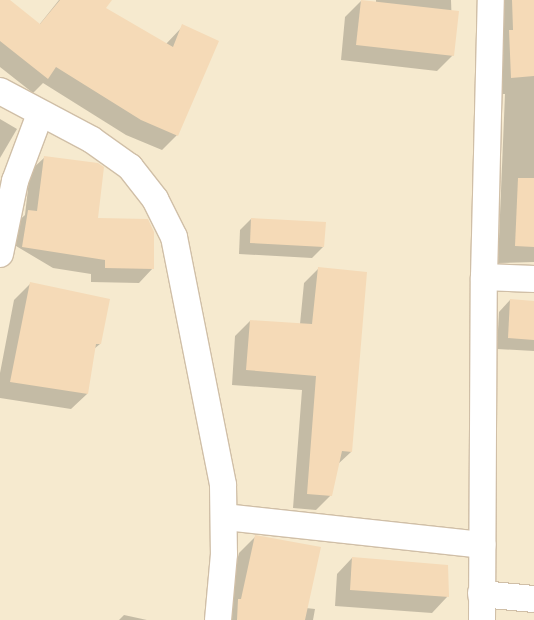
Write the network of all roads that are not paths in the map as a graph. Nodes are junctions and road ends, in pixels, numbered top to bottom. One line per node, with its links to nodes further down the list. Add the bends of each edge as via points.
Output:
1 (491, 0): 5 (street)
2 (0, 91): 3 (street)
3 (40, 114): 4 (street, via 14,181); 7 (street, via 92,140 130,167 155,199 174,237 223,485)
4 (0, 254)
5 (484, 276): 6 (street); 8 (street)
6 (534, 279)
7 (225, 517): 8 (street); 11 (street)
8 (482, 545): 9 (street)
9 (481, 594): 10 (street); 12 (street)
10 (534, 599)
11 (218, 620)
12 (482, 620)

